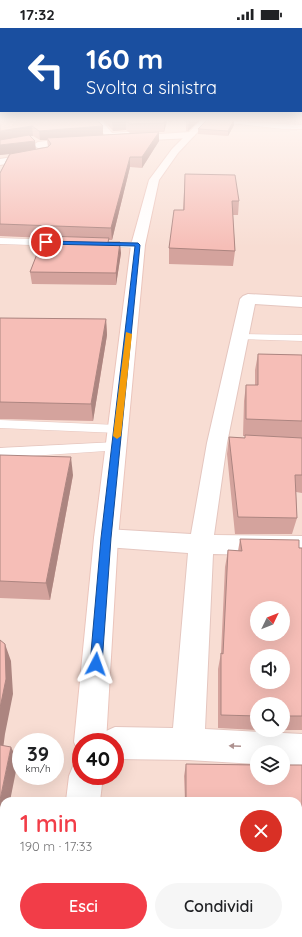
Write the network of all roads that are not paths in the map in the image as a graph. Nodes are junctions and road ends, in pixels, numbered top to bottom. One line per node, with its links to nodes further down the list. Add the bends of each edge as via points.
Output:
1 (167, 162): 5 (street, via 154,180)
2 (0, 241): 3 (lane)
3 (69, 243)
4 (92, 244): 5 (lane)
5 (138, 245): 10 (street)
6 (302, 302): 7 (street, via 248,298)
7 (240, 337): 8 (lane); 13 (street, via 225,443)
8 (302, 338)
9 (0, 424): 10 (lane)
10 (117, 438): 11 (lane); 12 (street)
11 (0, 453)
12 (106, 538): 13 (street); 15 (street)
13 (201, 544): 14 (street); 17 (street)
14 (302, 546)
15 (91, 733)
16 (124, 743): 17 (street)
17 (188, 744): 18 (street, one-way to 17)
18 (302, 750)
19 (85, 785): 20 (street)
20 (83, 797)

